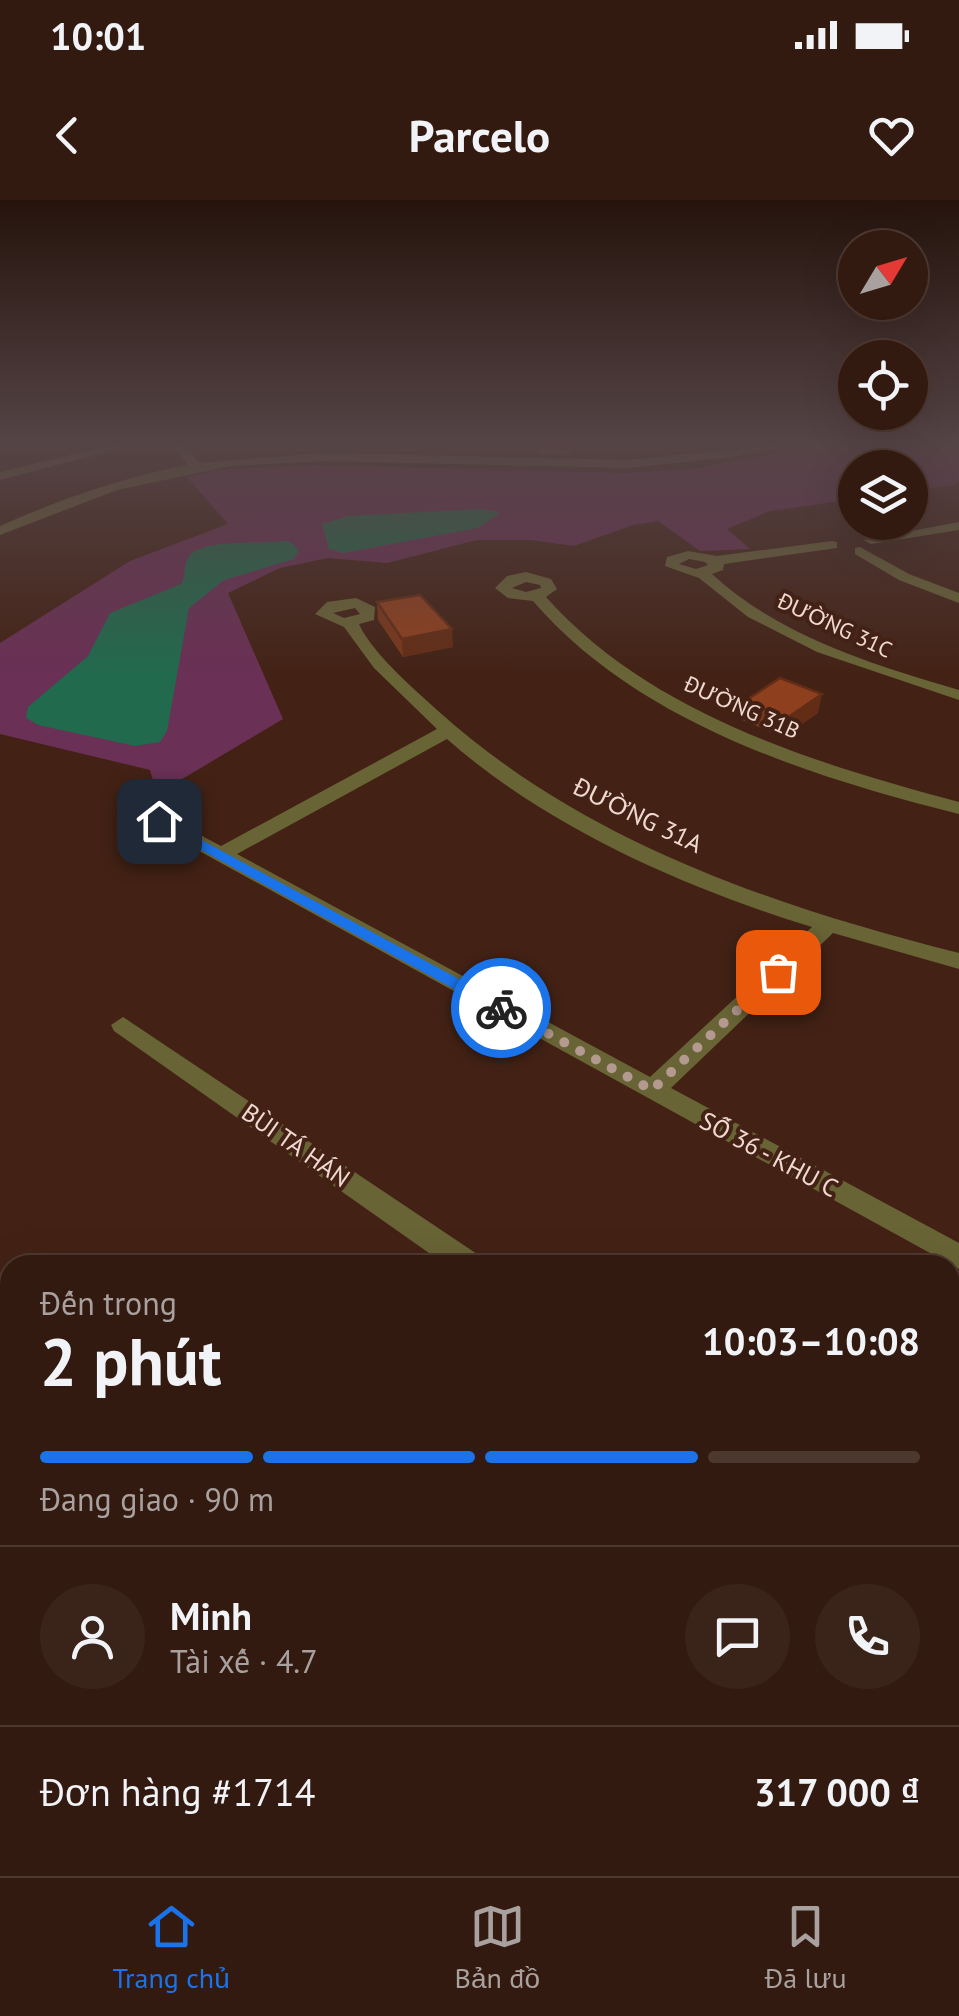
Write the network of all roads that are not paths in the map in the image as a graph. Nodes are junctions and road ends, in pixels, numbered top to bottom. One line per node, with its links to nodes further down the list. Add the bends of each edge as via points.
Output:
1 (24, 519): 3 (street)
2 (959, 526): 5 (street)
3 (0, 530)
4 (832, 545): 5 (street); 5 (street, via 831,537 850,534); 9 (street, ĐƯỜNG 31C, via 709,567 718,591 822,647 908,682)
5 (865, 545): 7 (street, via 904,578)
6 (537, 596): 11 (street, ĐƯỜNG 31B, via 570,636 686,708 863,781)
7 (959, 598)
8 (350, 623): 10 (street, ĐƯỜNG 31A, via 359,642)
9 (959, 694)
10 (448, 732): 13 (street); 14 (street, ĐƯỜNG 31A, via 530,792 576,816 720,885)
11 (959, 808)
12 (159, 821): 13 (street, SỐ 36 - KHU C)
13 (220, 856): 17 (street, SỐ 36 - KHU C)
14 (828, 926): 15 (street, ĐƯỜNG 31A); 17 (street)
15 (959, 961)
16 (122, 1025): 18 (street, BÙI TÁ HÁN)
17 (652, 1090): 19 (street, SỐ 36 - KHU C)
18 (455, 1255)
19 (955, 1255)

